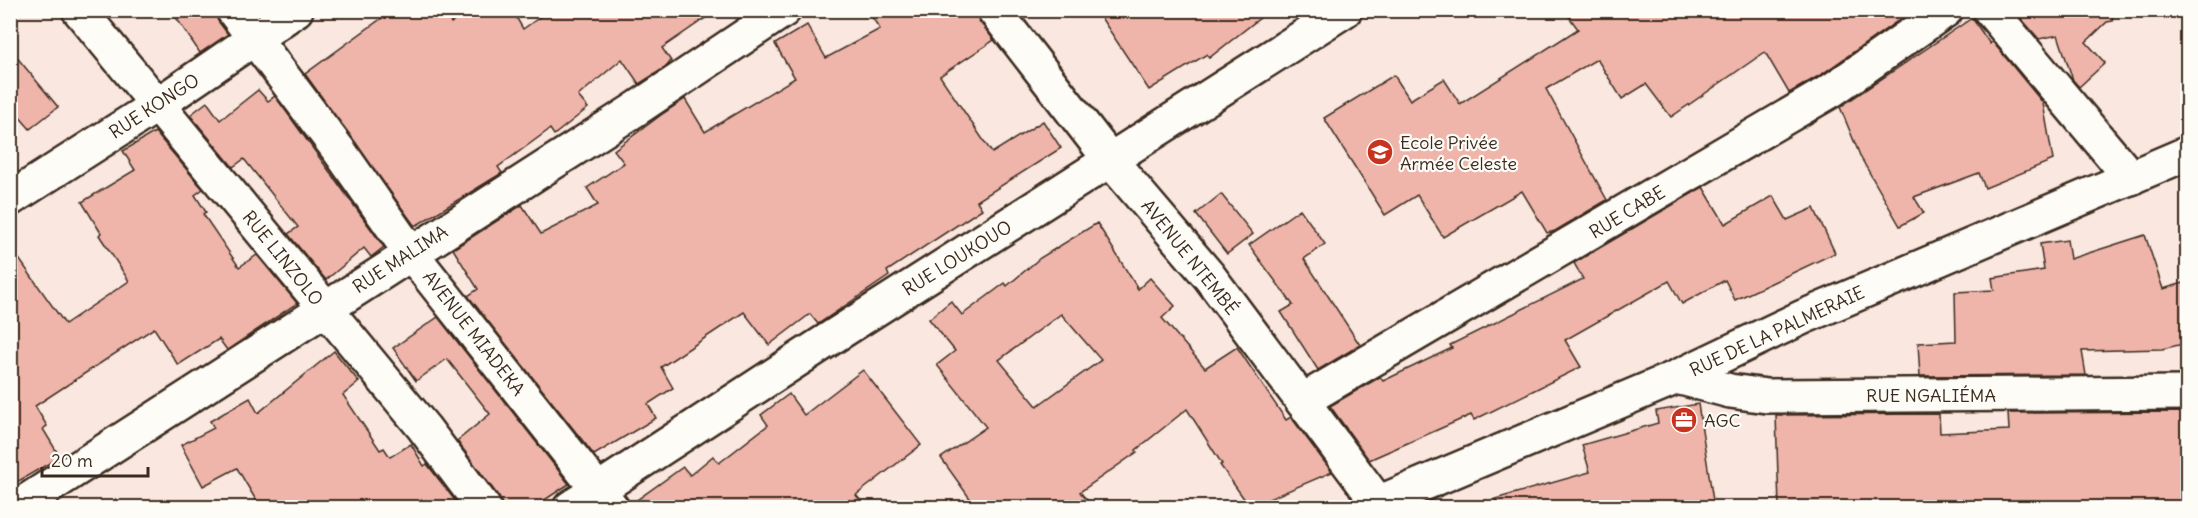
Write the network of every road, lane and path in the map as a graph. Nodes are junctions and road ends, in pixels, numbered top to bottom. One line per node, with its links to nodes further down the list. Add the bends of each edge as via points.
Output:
1 (80, 10): 10 (street, RUE LINZOLO)
2 (233, 10): 9 (street, AVENUE MIADEKA)
3 (296, 10): 9 (street, RUE KONGO)
4 (784, 10): 15 (street, RUE MALIMA)
5 (994, 10): 12 (street, AVENUE NTEMBÉ)
6 (1345, 10): 12 (street, RUE LOUKOUO)
7 (1946, 10): 19 (street, RUE CABE, via 1832,90)
8 (1990, 10): 13 (street)
9 (254, 39): 10 (street, RUE KONGO); 15 (street, AVENUE MIADEKA)
10 (157, 105): 14 (street, RUE KONGO); 16 (street, RUE LINZOLO)
11 (2187, 153): 13 (street, RUE DE LA PALMERAIE)
12 (1111, 161): 19 (street, AVENUE NTEMBÉ, via 1209,276); 20 (street, RUE LOUKOUO)
13 (2131, 178): 17 (street, RUE DE LA PALMERAIE, via 1803,317)
14 (10, 199)
15 (410, 252): 16 (street, RUE MALIMA); 20 (street, AVENUE MIADEKA)
16 (325, 310): 22 (street, RUE MALIMA); 23 (street, RUE LINZOLO)
17 (1677, 377): 18 (street, RUE NGALIÉMA, via 1767,396); 21 (street, RUE DE LA PALMERAIE)
18 (2187, 393)
19 (1302, 401): 21 (street, AVENUE NTEMBÉ)
20 (605, 498): 24 (street, RUE LOUKOUO)
21 (1375, 506)
22 (16, 507)
23 (484, 507)
24 (570, 507)

